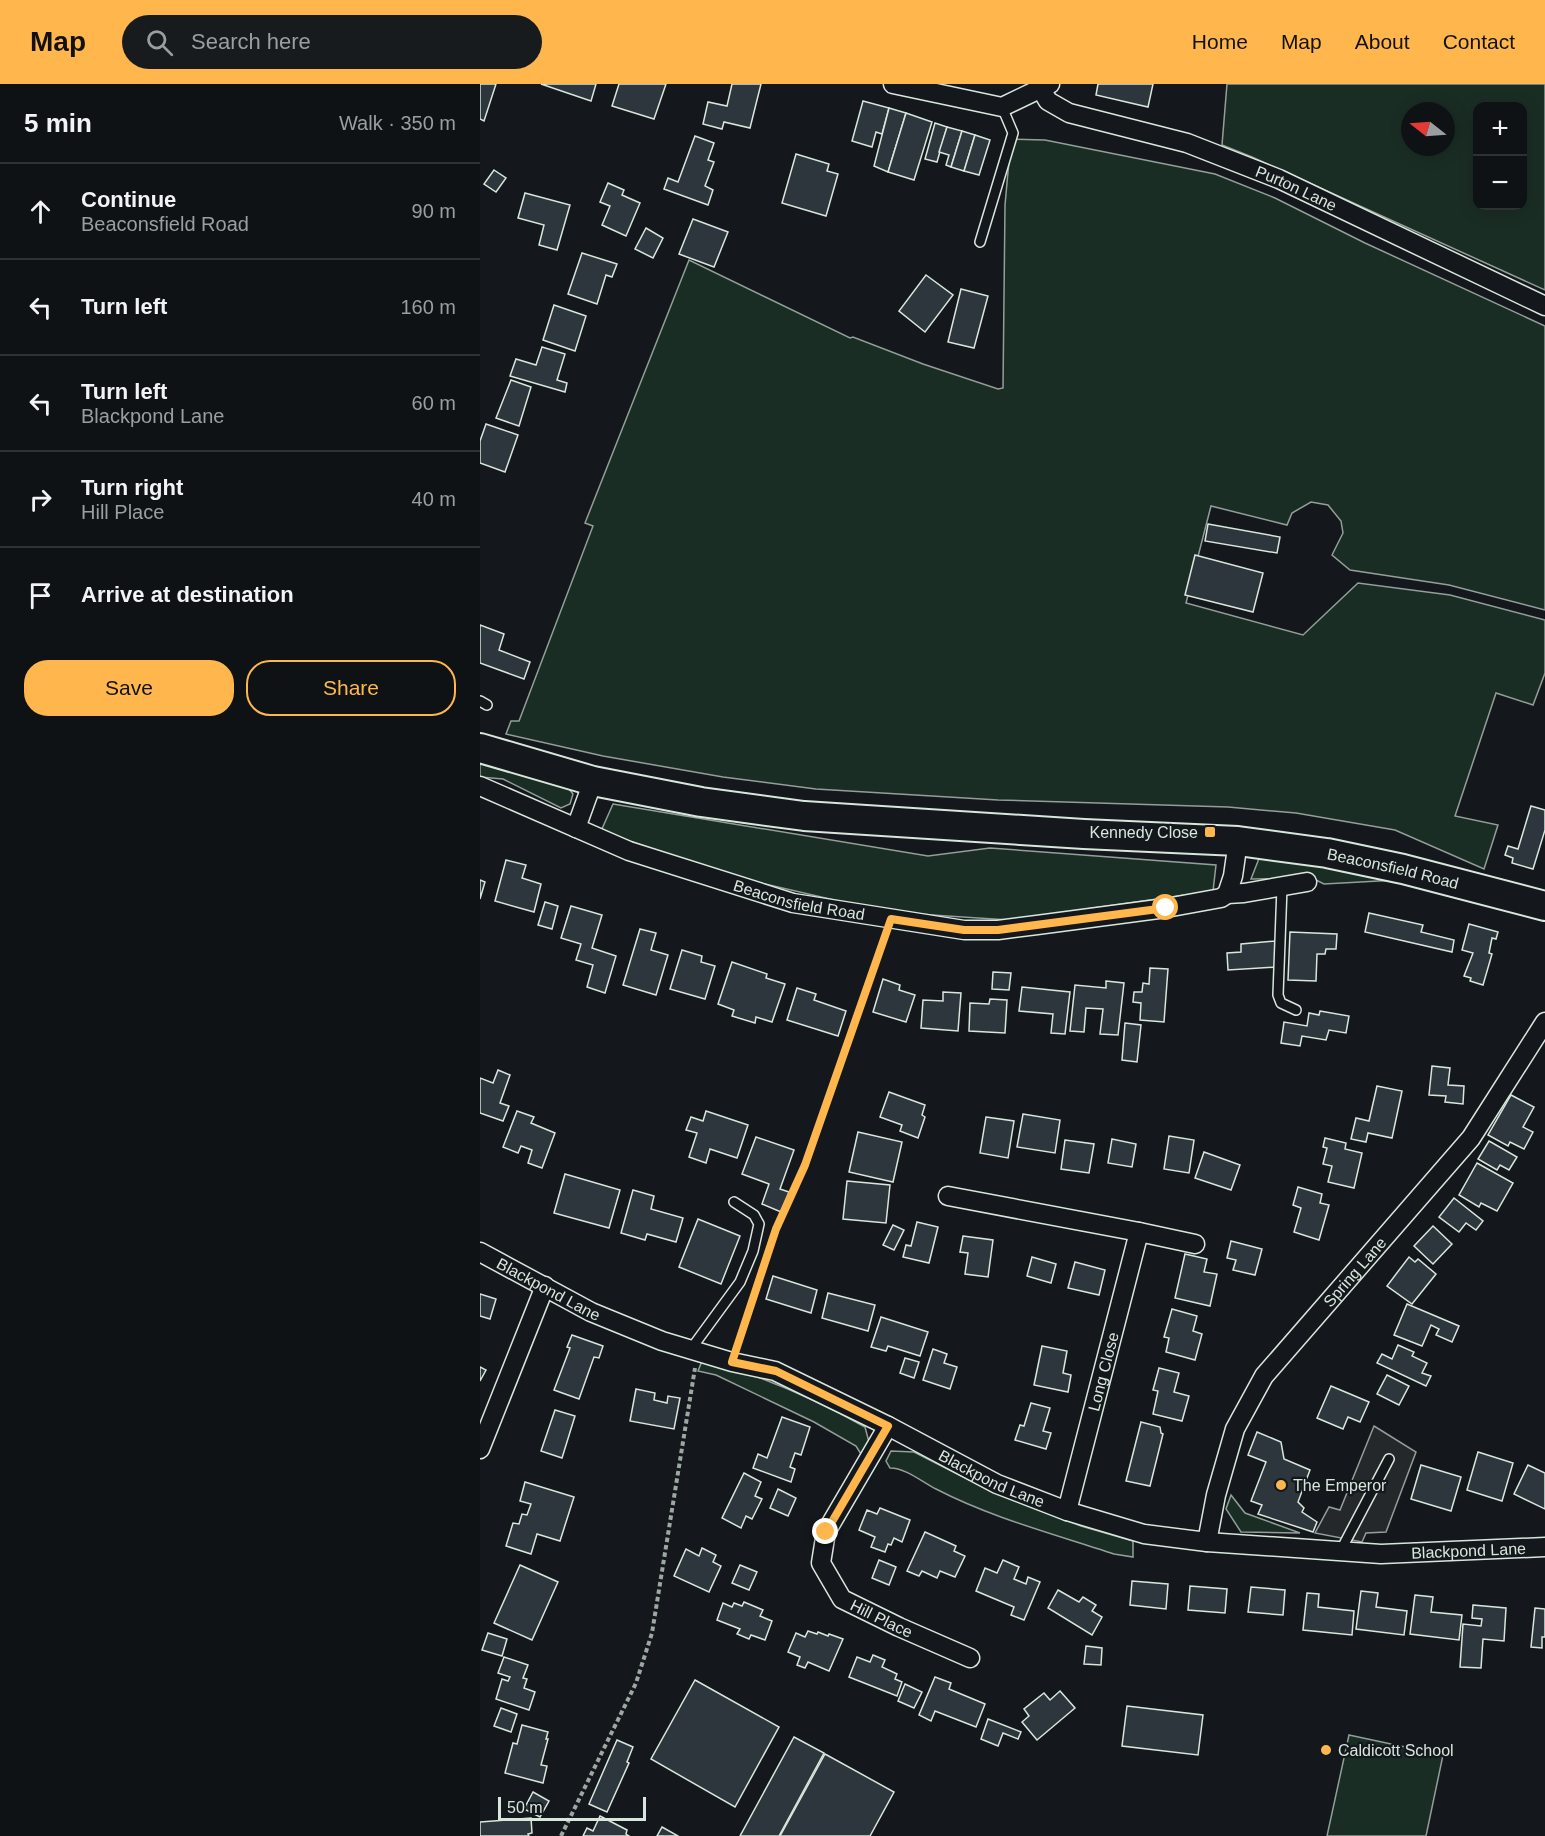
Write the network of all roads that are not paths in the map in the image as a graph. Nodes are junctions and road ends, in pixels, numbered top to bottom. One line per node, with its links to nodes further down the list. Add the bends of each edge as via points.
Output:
1 (893, 84): 3 (street)
2 (1046, 87): 3 (street); 5 (street, Purton Lane, via 1048,100 1069,113 1187,143 1280,179)
3 (1002, 107): 4 (lane, via 1013,133)
4 (980, 242)
5 (1545, 306)
6 (480, 748): 7 (main road, Beaconsfield Road)
7 (593, 781): 9 (street); 10 (main road, Beaconsfield Road, via 701,802 804,816)
8 (480, 786): 9 (street, Beaconsfield Road)
9 (576, 828): 13 (street, Beaconsfield Road, via 629,851 793,903 964,930 998,930 1166,908)
10 (1238, 841): 13 (street); 14 (main road, Beaconsfield Road, via 1381,864)
11 (1307, 882): 12 (street, Beaconsfield Road)
12 (1281, 887): 13 (street, Beaconsfield Road); 15 (lane, via 1278,995 1281,1003)
13 (1227, 894)
14 (1545, 906)
15 (1296, 1010)
16 (1545, 1022): 28 (street, Spring Lane, via 1471,1138 1264,1377 1235,1429)
17 (948, 1196): 19 (street)
18 (734, 1202): 23 (lane, via 754,1215 759,1224 753,1251 740,1282)
19 (1139, 1232): 20 (street); 27 (street, Long Close)
20 (1196, 1244)
21 (480, 1252): 22 (street, Blackpond Lane)
22 (545, 1286): 23 (street, Blackpond Lane, via 591,1312); 25 (street)
23 (694, 1350): 24 (street, Blackpond Lane, via 776,1371)
24 (888, 1426): 27 (street, Blackpond Lane, via 997,1484); 31 (street, Hill Place, via 826,1532 821,1563 842,1599)
25 (480, 1449)
26 (1389, 1459): 30 (lane)
27 (1066, 1511): 28 (street, Blackpond Lane, via 1144,1534)
28 (1207, 1542): 30 (street, Blackpond Lane)
29 (1545, 1547): 30 (street, Blackpond Lane, via 1380,1554)
30 (1341, 1550)
31 (970, 1658)

